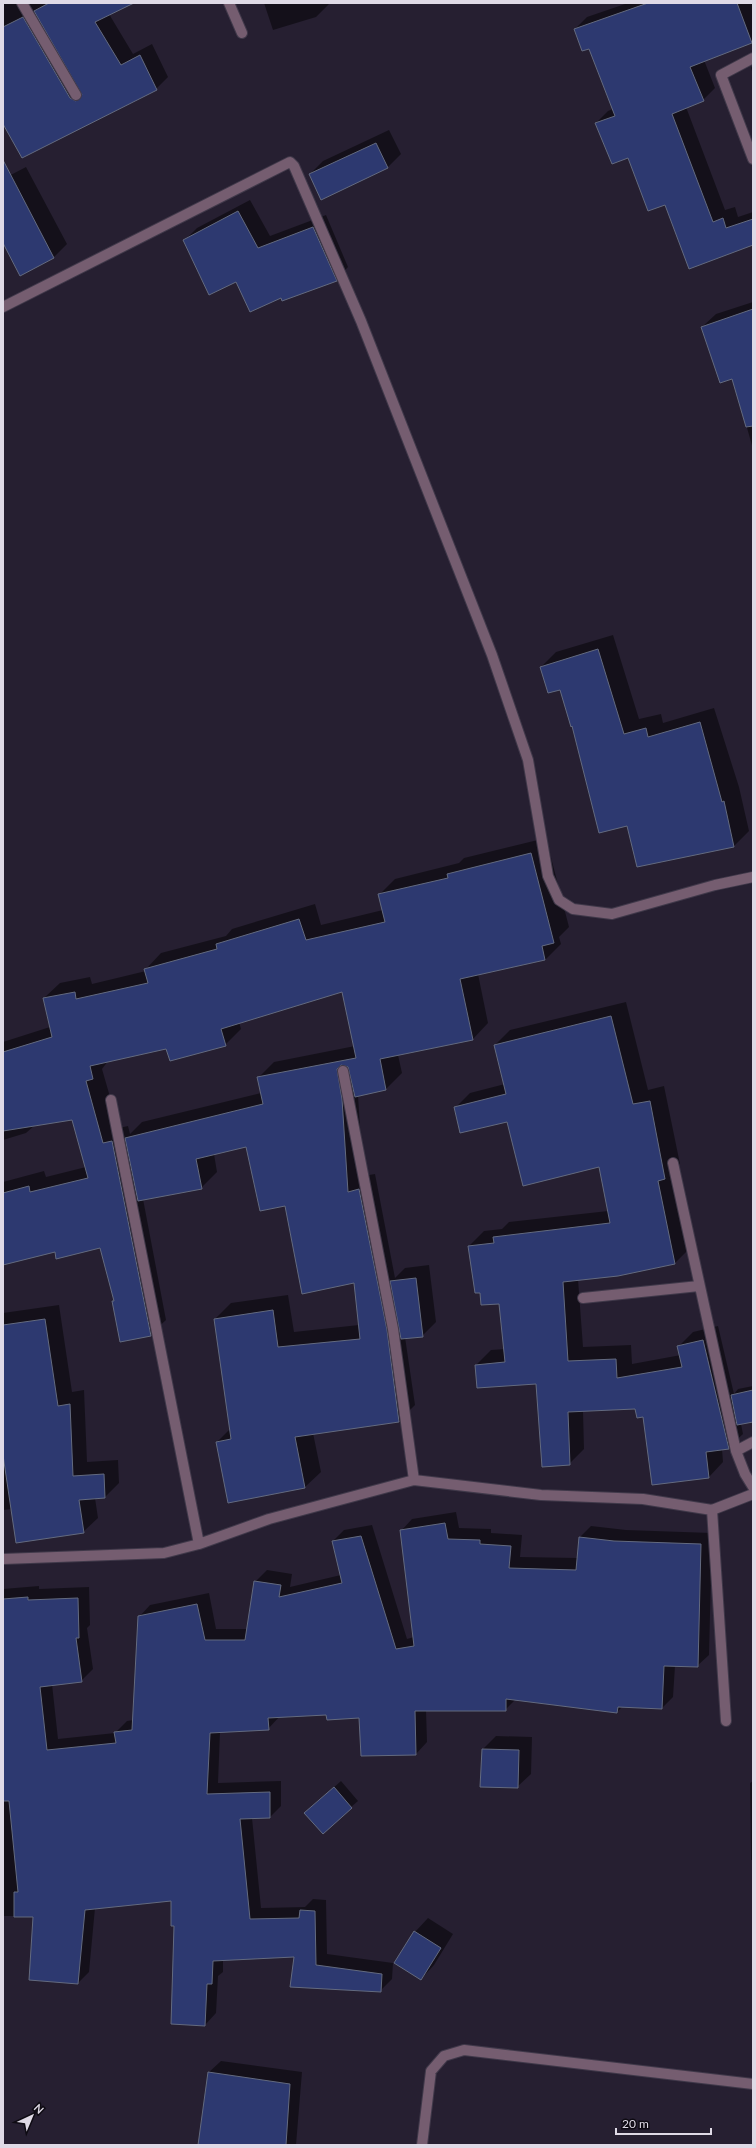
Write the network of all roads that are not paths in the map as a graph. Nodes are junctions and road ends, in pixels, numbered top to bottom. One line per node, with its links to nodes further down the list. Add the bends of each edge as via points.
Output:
1 (22, 3): 5 (street)
2 (229, 3): 3 (street)
3 (242, 33)
4 (753, 58): 6 (street, via 721,75)
5 (76, 95)
6 (753, 159)
7 (3, 307): 8 (street, via 290,162 294,166 361,321 492,655 528,760 548,876 559,900 573,909 612,914)
8 (753, 877)
9 (343, 1071): 16 (street, via 393,1329)
10 (111, 1100): 20 (street)
11 (673, 1163): 12 (street)
12 (699, 1286): 13 (street); 15 (street)
13 (583, 1298)
14 (753, 1442): 15 (street)
15 (736, 1451): 17 (street)
16 (414, 1480): 19 (street, via 541,1495 643,1499); 20 (street, via 269,1519)
17 (753, 1487)
18 (753, 1494): 19 (street)
19 (712, 1510): 22 (street)
20 (198, 1544): 21 (street, via 164,1553)
21 (3, 1559)
22 (726, 1720)
23 (753, 2084): 24 (street, via 464,2050 444,2056 431,2071)
24 (422, 2145)

